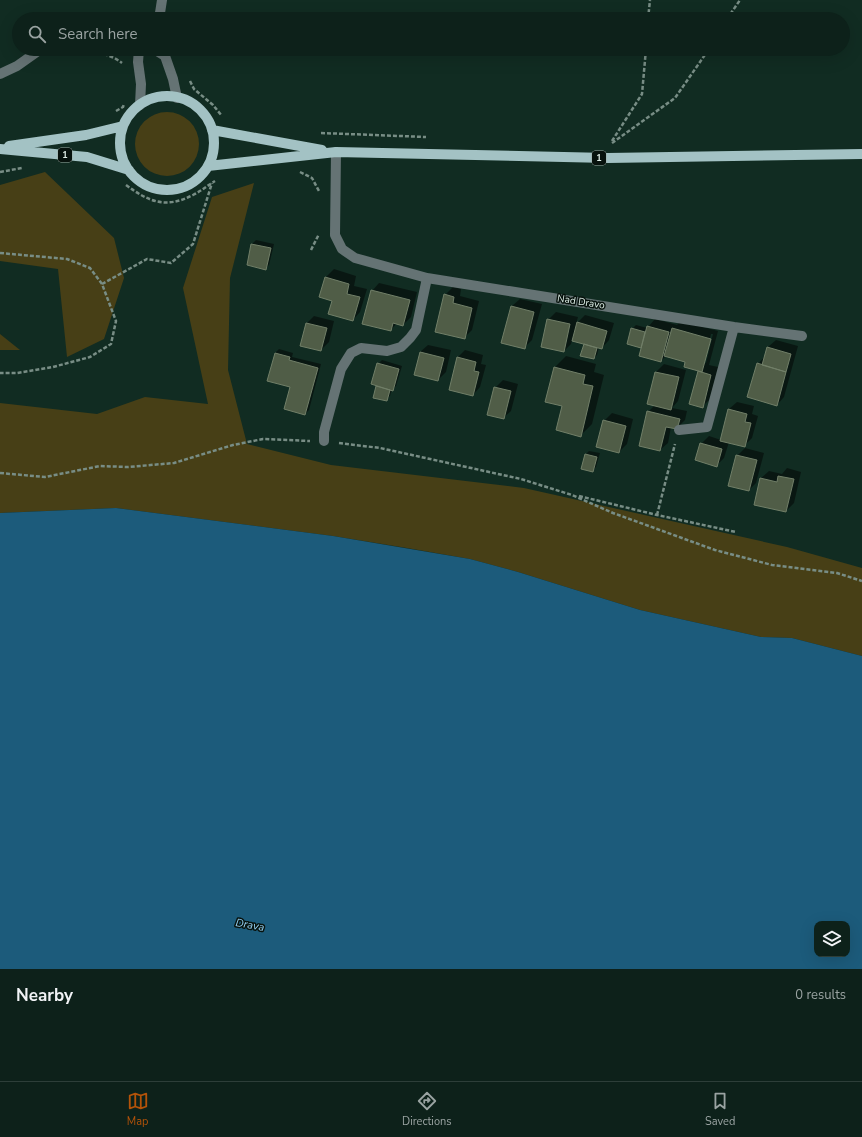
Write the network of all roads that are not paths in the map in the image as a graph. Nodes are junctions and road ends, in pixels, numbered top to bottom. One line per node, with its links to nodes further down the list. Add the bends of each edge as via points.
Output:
1 (162, 0): 2 (street)
2 (160, 12)
3 (31, 56): 6 (street)
4 (138, 56): 8 (street, via 142,84)
5 (166, 56): 7 (street)
6 (0, 74)
7 (177, 98): 8 (main road, via 164,96); 10 (main road, via 199,109)
8 (140, 105): 9 (main road, via 130,114)
9 (123, 126): 11 (main road, 1, via 86,135); 15 (main road, via 121,154)
10 (212, 130): 12 (main road, 1); 14 (main road, via 214,143)
11 (0, 148): 15 (main road, 1, via 87,157)
12 (336, 152): 13 (main road, 1, via 608,158); 14 (main road, 1); 16 (street, Nad Dravo, via 335,235 342,250 355,258)
13 (862, 154)
14 (208, 166): 15 (main road, 1, via 192,183 167,190 143,184)
15 (129, 170)
16 (427, 278): 17 (street, Nad Dravo); 20 (street, via 416,330 410,338 401,347 387,350 361,348 351,353 340,368 324,432)
17 (734, 327): 18 (street, Nad Dravo); 19 (street, via 708,427)
18 (802, 336)
19 (679, 430)
20 (324, 442)

